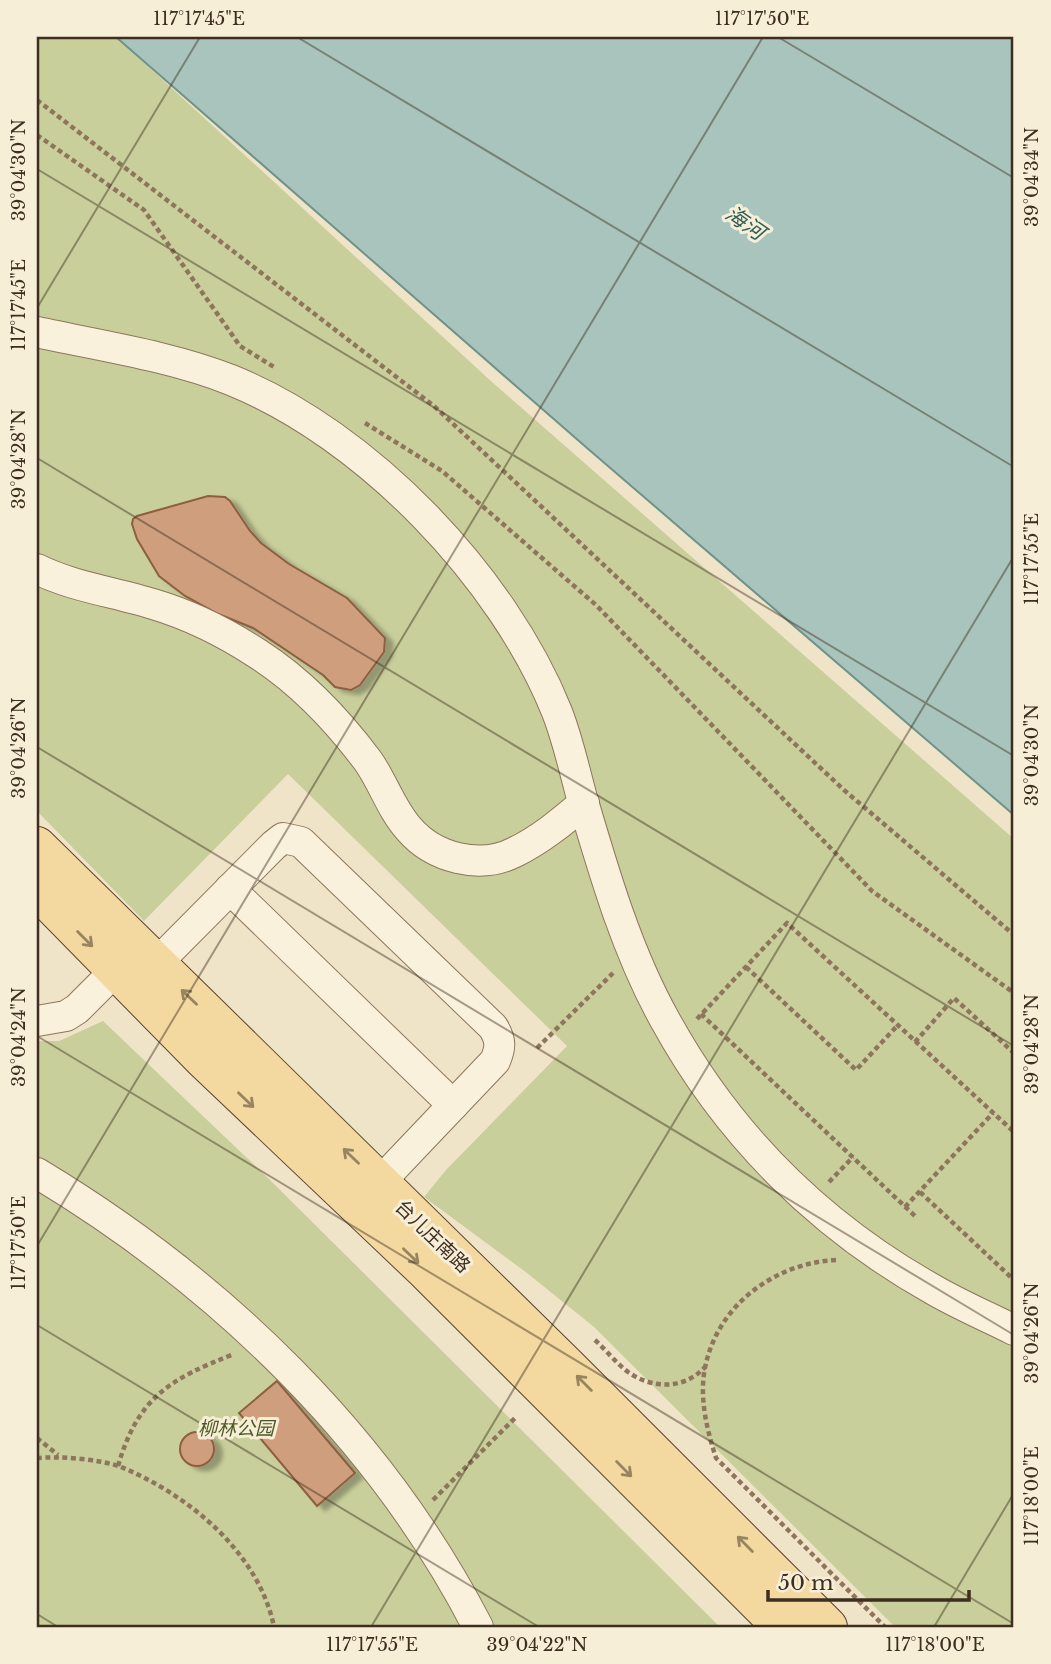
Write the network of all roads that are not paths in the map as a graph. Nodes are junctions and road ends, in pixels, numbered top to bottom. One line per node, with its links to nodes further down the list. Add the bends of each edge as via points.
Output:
1 (37, 332): 3 (lane, via 172,361 234,382 322,429 391,485 452,546 501,609 557,712)
2 (37, 569): 3 (lane, via 176,612 275,665 358,749 407,828 443,854 476,860 512,854)
3 (583, 803): 12 (lane, via 656,1002 729,1118 770,1166 824,1216 934,1290)
4 (37, 846): 7 (main road, 台儿庄南路)
5 (230, 889): 7 (lane); 9 (lane); 9 (lane, via 283,838 301,842 493,1027 500,1049 495,1061)
6 (37, 890): 7 (main road, 台儿庄南路, one-way to 7)
7 (136, 968): 8 (lane, via 66,1016); 11 (main road, 台儿庄南路, one-way to 7); 14 (main road, 台儿庄南路, one-way to 14, via 203,1059 426,1271)
8 (37, 1021)
9 (453, 1105): 11 (lane)
10 (37, 1173): 13 (lane, via 164,1261 261,1343 348,1434 414,1519)
11 (379, 1182): 15 (main road, 台儿庄南路, one-way to 11)
12 (1014, 1330)
13 (478, 1627)
14 (782, 1627)
15 (828, 1627)

